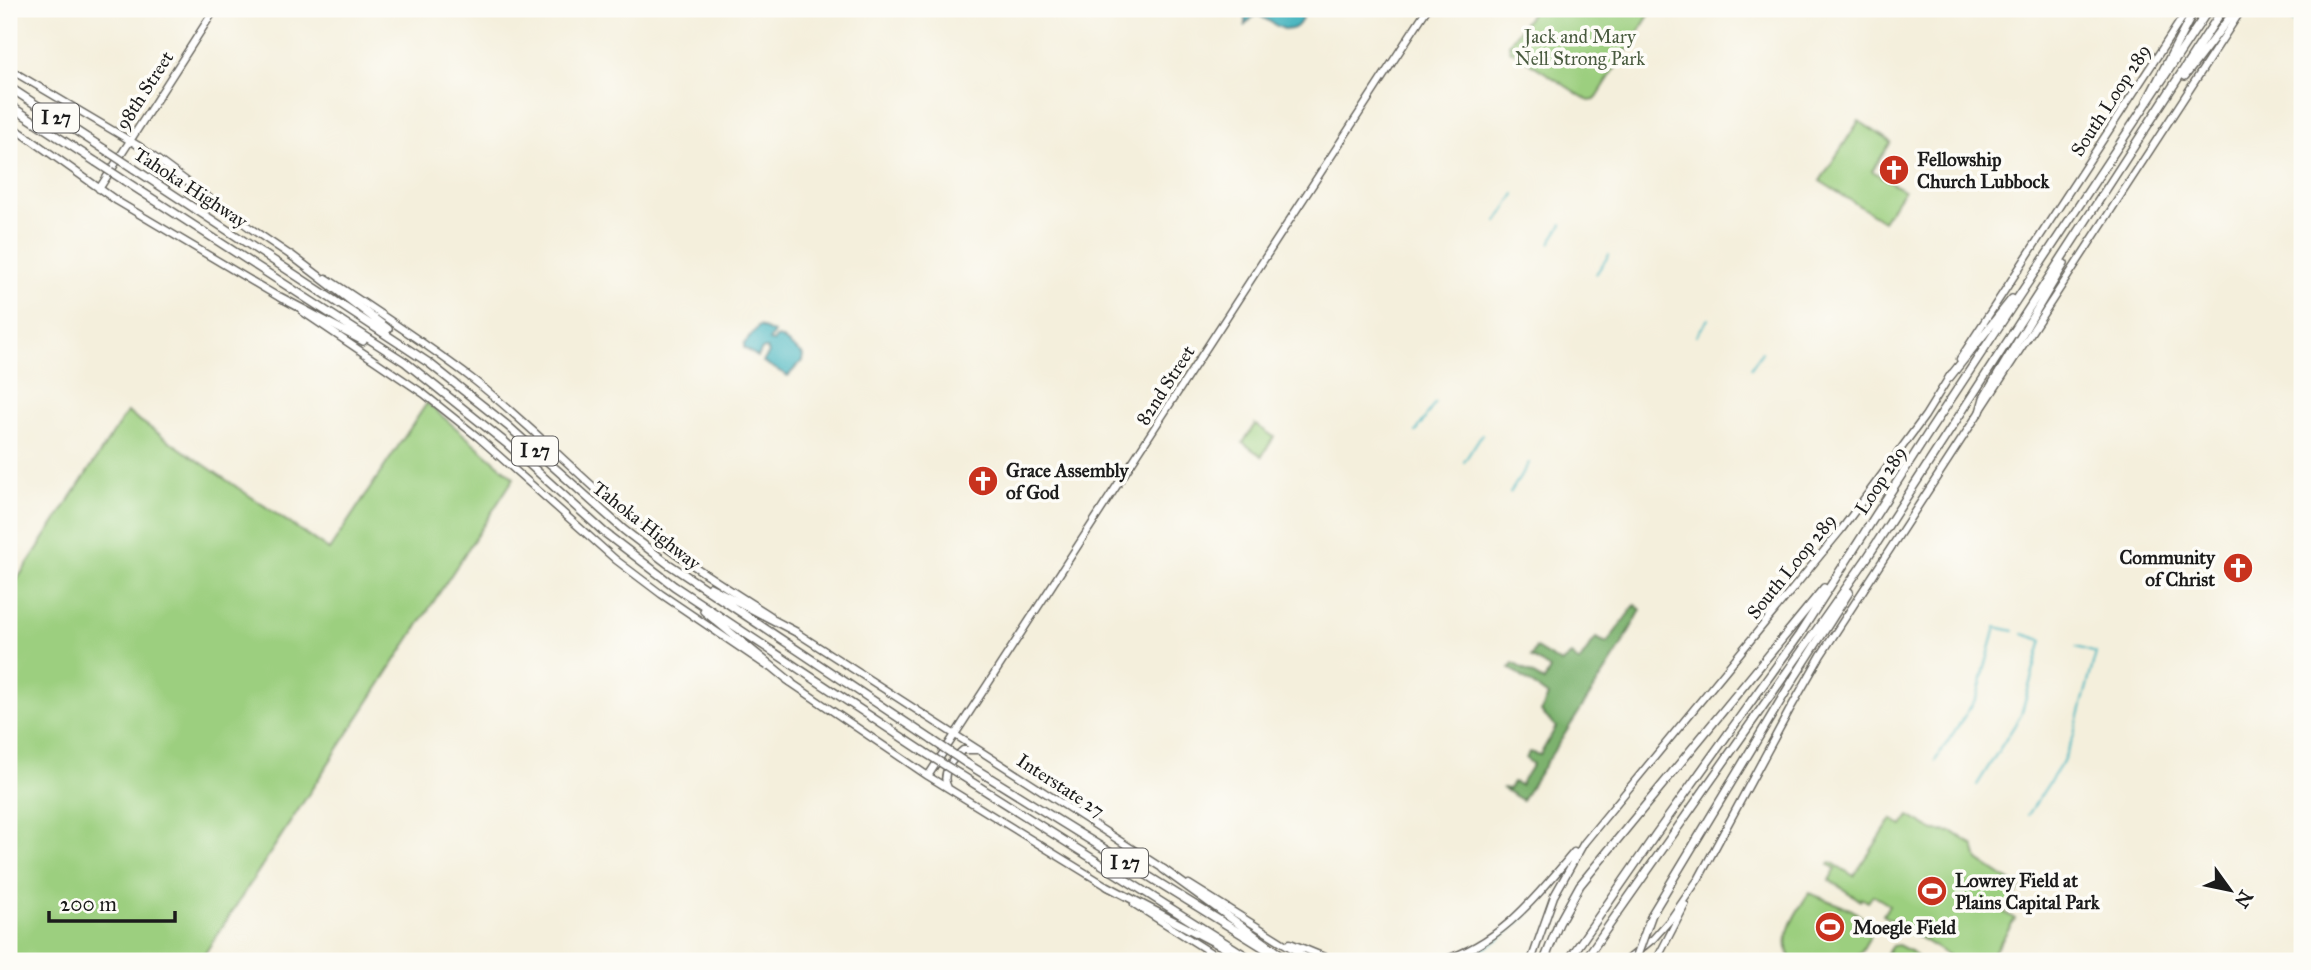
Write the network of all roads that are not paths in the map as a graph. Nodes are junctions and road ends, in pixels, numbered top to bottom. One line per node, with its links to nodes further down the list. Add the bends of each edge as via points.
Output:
1 (215, 9): 15 (main road, 98th Street)
2 (1427, 9): 31 (main road, 82nd Street)
3 (2188, 9): 23 (main road, South Loop 289)
4 (2195, 9): 13 (highway)
5 (2209, 9): 13 (highway, Loop 289)
6 (2223, 9): 11 (highway, Loop 289)
7 (2236, 9): 11 (highway)
8 (2242, 9): 24 (main road)
9 (9, 69): 15 (main road, Tahoka Highway)
10 (9, 87): 21 (highway, Tahoka Highway / I 27, bridge)
11 (2162, 103): 17 (highway, Loop 289)
12 (9, 105): 22 (highway, Tahoka Highway / I 27, bridge)
13 (2146, 107): 19 (highway, Loop 289)
14 (9, 124): 16 (main road)
15 (130, 141): 16 (main road, 98th Street); 18 (main road, Tahoka Highway)
16 (99, 189): 20 (main road)
17 (2102, 197): 24 (highway); 26 (highway, Loop 289)
18 (291, 255): 21 (highway); 29 (main road, Tahoka Highway, via 474,381 660,542)
19 (2035, 271): 23 (highway); 25 (highway, Loop 289)
20 (280, 297): 22 (highway); 30 (main road, via 424,394 626,569)
21 (426, 361): 27 (highway, Tahoka Highway / I 27)
22 (409, 365): 28 (highway, Tahoka Highway / I 27)
23 (1949, 378): 35 (main road, South Loop 289, via 1841,530)
24 (1980, 412): 37 (main road, via 1804,683)
25 (1856, 546): 48 (highway, via 1580,885); 49 (highway, Loop 289, via 1784,657)
26 (1867, 558): 50 (highway, Loop 289); 52 (highway, bridge, via 1652,914)
27 (681, 573): 29 (highway); 43 (highway, Tahoka Highway / I 27, bridge, via 966,763)
28 (674, 586): 30 (highway); 42 (highway, Tahoka Highway / I 27, bridge, via 924,752)
29 (796, 632): 31 (main road, Interstate 27)
30 (791, 682): 33 (main road)
31 (955, 735): 32 (main road, Interstate 27); 33 (main road, 82nd Street)
32 (979, 750): 34 (main road, via 962,750 954,760 944,778); 36 (main road, Interstate 27)
33 (928, 776): 34 (main road)
34 (949, 789): 38 (main road)
35 (1598, 824): 46 (main road, via 1511,923 1482,943); 47 (main road, South Loop 289, via 1562,879)
36 (1163, 869): 39 (main road, Interstate 27); 43 (highway)
37 (1699, 878): 51 (main road, via 1670,920); 53 (main road)
38 (1107, 886): 40 (main road); 41 (highway)
39 (1273, 936): 44 (main road, Interstate 27); 45 (main road)
40 (1223, 961)
41 (1248, 961)
42 (1254, 961)
43 (1287, 961)
44 (1312, 961)
45 (1334, 961)
46 (1440, 961)
47 (1531, 961)
48 (1544, 961)
49 (1569, 961)
50 (1584, 961)
51 (1626, 961)
52 (1635, 961)
53 (1656, 961)

